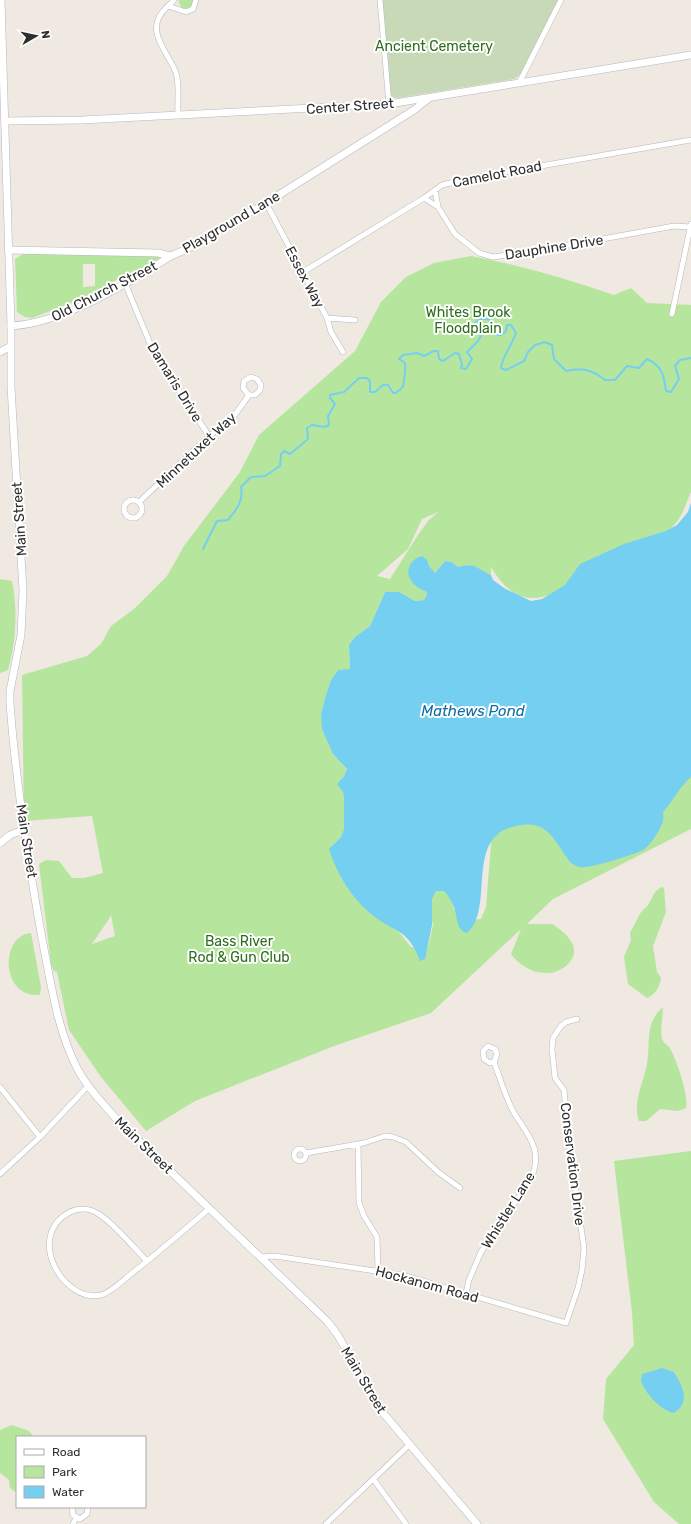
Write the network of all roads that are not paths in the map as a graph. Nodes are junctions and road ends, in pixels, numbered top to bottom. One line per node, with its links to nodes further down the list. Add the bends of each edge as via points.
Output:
1 (2, 0): 7 (main road, Main Street)
2 (174, 0): 6 (street)
3 (196, 0): 6 (street, via 193,9 186,12)
4 (380, 0): 11 (street)
5 (561, 0): 9 (street)
6 (168, 6): 12 (street, via 161,16 157,32 162,49 176,73)
7 (1, 46): 13 (main road, Main Street)
8 (691, 55): 9 (main road, Center Street)
9 (519, 83): 10 (main road, Center Street)
10 (429, 98): 11 (main road, Center Street); 17 (main road, Playground Lane)
11 (389, 104): 12 (main road, Center Street)
12 (178, 114): 13 (main road, Center Street, via 82,120)
13 (5, 121): 20 (main road, Main Street)
14 (691, 140): 15 (street, Camelot Road, via 471,178 442,185)
15 (435, 190): 16 (street, Camelot Road); 18 (street, Dauphine Drive)
16 (424, 198): 18 (street, Dauphine Drive); 23 (street, Camelot Road)
17 (266, 203): 22 (main road, Playground Lane); 23 (street, Essex Way)
18 (438, 207): 19 (street, Dauphine Drive, via 455,234 479,253 493,257 674,226)
19 (691, 226): 25 (street)
20 (3, 230): 21 (main road, Main Street)
21 (8, 250): 22 (main road, Playground Lane, via 158,252); 28 (main road, Main Street)
22 (171, 256): 24 (main road, Old Church Street)
23 (303, 272): 26 (street, Essex Way)
24 (125, 283): 28 (main road, Old Church Street, via 50,319); 33 (street, Damaris Drive, via 154,353)
25 (672, 314)
26 (327, 318): 27 (street); 31 (street, Essex Way, via 331,332)
27 (355, 320)
28 (11, 326): 29 (main road, Main Street)
29 (11, 346): 30 (main road); 35 (main road, Main Street, via 10,387 23,609 21,635 10,691 12,731)
30 (0, 352)
31 (344, 352)
32 (248, 395): 33 (street, Minnetuxet Way, via 232,419)
33 (209, 436): 34 (street, Minnetuxet Way)
34 (139, 502)
35 (25, 829): 36 (main road, via 10,835); 39 (main road, Main Street, via 40,926 59,1021 70,1054)
36 (0, 843)
37 (577, 1019): 51 (street, Conservation Drive, via 561,1026 553,1038 552,1049 555,1078 564,1090 584,1248 578,1288)
38 (494, 1062): 50 (street, Whistler Lane, via 514,1111 531,1137 536,1164 531,1179 481,1252)
39 (88, 1086): 41 (street); 46 (main road, Main Street, via 123,1126)
40 (0, 1087): 41 (street)
41 (40, 1137): 44 (street)
42 (358, 1144): 43 (street); 45 (street, via 385,1136 398,1138 413,1148 448,1181); 49 (street, via 359,1203 377,1237)
43 (306, 1153)
44 (0, 1174)
45 (460, 1188)
46 (210, 1208): 47 (main road, Main Street); 48 (street)
47 (262, 1257): 49 (street, Hockanom Road, via 275,1256); 52 (main road, Main Street, via 332,1328 384,1414)
48 (147, 1261): 48 (street, via 102,1216 89,1210 73,1211 65,1216 55,1226 50,1238 49,1252 54,1264 69,1284 86,1295 109,1292)
49 (378, 1270): 50 (street, Hockanom Road)
50 (466, 1293): 51 (street, Hockanom Road)
51 (566, 1323)
52 (409, 1445): 53 (street); 60 (main road, Main Street)
53 (374, 1480): 58 (street); 59 (street)
54 (72, 1508): 56 (street)
55 (88, 1508): 56 (street, via 85,1517)
56 (76, 1518): 57 (street)
57 (73, 1524)
58 (326, 1524)
59 (406, 1524)
60 (477, 1524)

